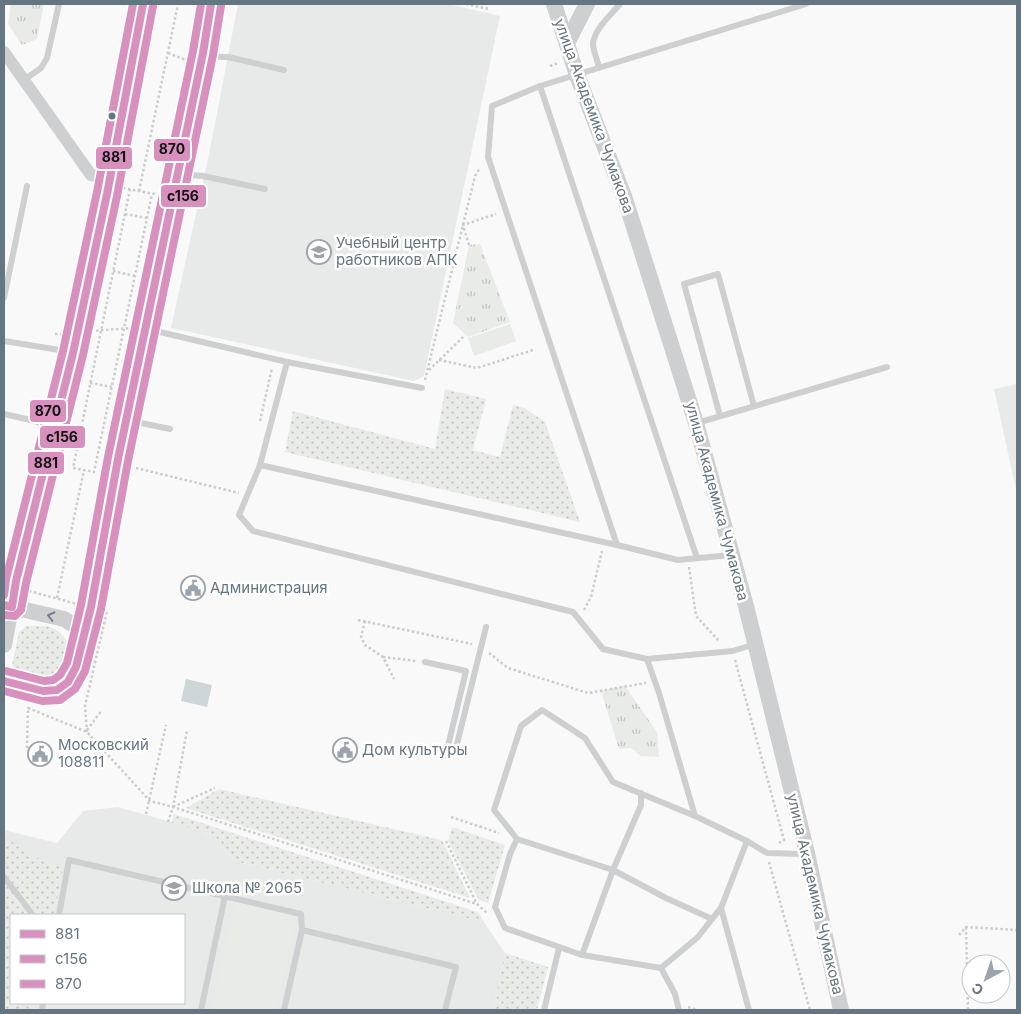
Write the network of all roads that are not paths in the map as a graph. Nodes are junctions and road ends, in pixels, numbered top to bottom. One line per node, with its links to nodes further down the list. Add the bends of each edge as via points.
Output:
1 (59, 4): 14 (lane, via 47,58 41,68)
2 (143, 4): 17 (street)
3 (211, 4): 10 (street)
4 (554, 4): 8 (street, улица Академика Чумакова)
5 (587, 4): 8 (street)
6 (620, 4): 11 (lane, via 603,23 593,45)
7 (806, 4): 11 (lane)
8 (566, 43): 13 (street, улица Академика Чумакова)
9 (4, 52): 14 (street)
10 (203, 54): 12 (lane); 16 (street)
11 (599, 68): 13 (lane)
12 (284, 70)
13 (577, 75): 15 (lane); 31 (street, улица Академика Чумакова, via 625,199)
14 (24, 80): 17 (street, via 91,174)
15 (540, 86): 35 (lane, via 492,106 488,157); 37 (lane)
16 (178, 174): 19 (lane); 21 (street)
17 (109, 182): 23 (street)
18 (27, 186): 20 (lane)
19 (265, 189)
20 (4, 298)
21 (146, 328): 24 (lane); 30 (street)
22 (4, 341): 23 (lane)
23 (73, 352): 33 (street)
24 (287, 362): 26 (lane); 34 (lane)
25 (887, 367): 27 (lane)
26 (423, 387)
27 (754, 406): 29 (lane); 29 (lane, via 718,274 684,284)
28 (4, 414): 33 (lane)
29 (720, 416): 31 (lane)
30 (126, 420): 32 (lane); 40 (street)
31 (696, 423): 36 (street, улица Академика Чумакова)
32 (170, 429)
33 (54, 430): 38 (street)
34 (260, 465): 35 (lane); 43 (lane, via 239,515 253,531 573,612 603,649)
35 (617, 545): 37 (lane, via 678,560)
36 (731, 555): 37 (lane); 41 (street, улица Академика Чумакова)
37 (697, 558)
38 (8, 606): 40 (street, one-way to 38, via 77,627 64,619); 42 (street)
39 (486, 627): 44 (lane, via 456,748 448,746 466,671)
40 (83, 636): 45 (street, via 76,667 68,682 57,690 43,691)
41 (755, 644): 43 (lane, via 733,650); 50 (street, улица Академика Чумакова)
42 (4, 645)
43 (647, 659): 47 (lane)
44 (425, 662)
45 (4, 681)
46 (641, 794): 47 (lane); 48 (lane, via 613,782 585,738 542,710 521,726 494,810); 51 (lane, via 641,805)
47 (696, 816): 49 (lane)
48 (516, 839): 51 (lane); 59 (lane, via 495,907 505,928)
49 (747, 841): 50 (lane, via 767,853); 54 (lane)
50 (807, 853): 68 (street, улица Академика Чумакова)
51 (613, 870): 57 (lane); 60 (lane)
52 (4, 877): 55 (lane)
53 (225, 896): 56 (lane, via 69,860); 58 (lane, via 301,914); 62 (lane)
54 (721, 908): 57 (lane); 67 (lane)
55 (32, 914)
56 (59, 914)
57 (712, 919): 61 (lane, via 698,937)
58 (302, 930): 63 (lane); 64 (lane, via 456,967)
59 (559, 948): 60 (lane); 65 (lane)
60 (582, 955): 61 (lane)
61 (661, 968): 66 (lane, via 675,994)
62 (201, 1010)
63 (284, 1010)
64 (445, 1010)
65 (544, 1010)
66 (679, 1010)
67 (749, 1010)
68 (841, 1010)

